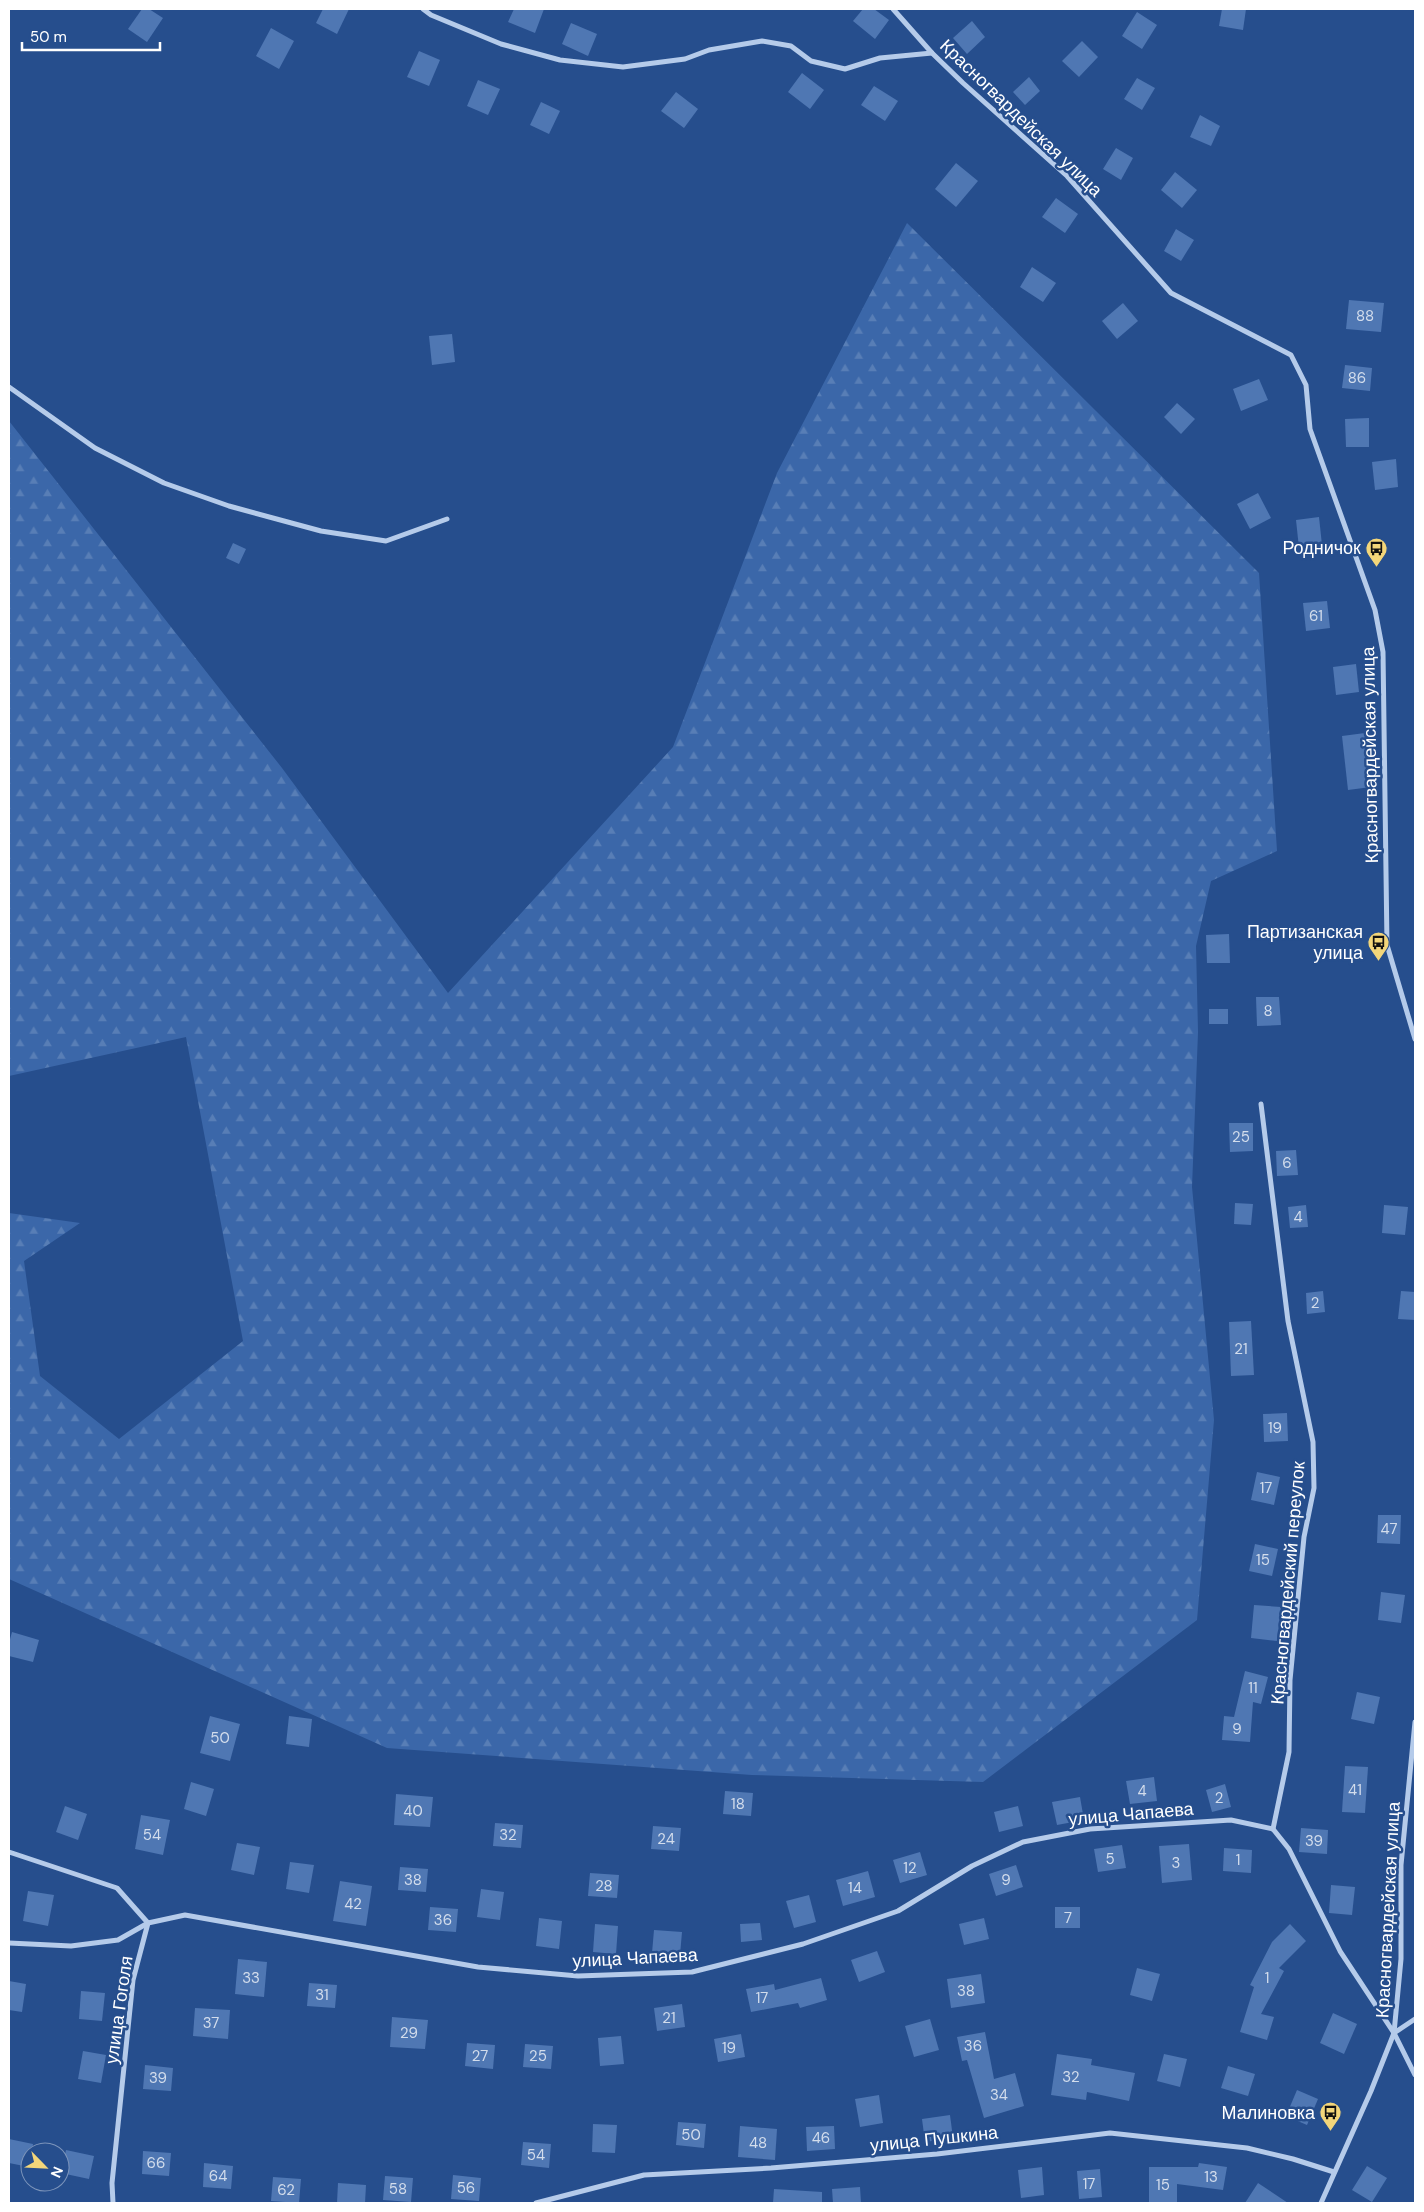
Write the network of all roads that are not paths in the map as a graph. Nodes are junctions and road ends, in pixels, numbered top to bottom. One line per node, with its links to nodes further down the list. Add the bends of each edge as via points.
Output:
1 (422, 9): 3 (street, via 501,44 560,60 622,67 685,59 709,50 762,41 791,46 811,61 845,69 880,58)
2 (893, 9): 3 (street, Красногвардейская улица)
3 (932, 53): 6 (street, Красногвардейская улица, via 1067,176 1171,293 1290,355 1306,385 1310,429 1375,610 1383,652 1387,946)
4 (9, 387): 5 (street, via 96,448 164,483 229,506 320,531 386,541)
5 (447, 519)
6 (1415, 1039)
7 (1261, 1104): 9 (street, Красногвардейский переулок, via 1288,1321 1314,1442 1314,1488 1303,1547 1290,1680 1289,1752)
8 (1415, 1722): 14 (street, Красногвардейская улица, via 1401,1866 1402,1959)
9 (1273, 1829): 11 (street, улица Чапаева, via 1231,1820 1090,1828 1023,1842 972,1866 898,1911 803,1944 692,1972 578,1976 478,1966 185,1915); 14 (street, via 1289,1849 1340,1951)
10 (9, 1852): 11 (street, via 117,1888)
11 (148, 1923): 12 (street, улица Чапаева, via 118,1940 71,1946); 17 (street, улица Гоголя, via 133,1980 112,2183)
12 (9, 1943)
13 (1415, 2019): 14 (street)
14 (1394, 2034): 15 (street); 16 (street, Красногвардейская улица, via 1372,2092)
15 (1415, 2075)
16 (1334, 2172): 18 (street, улица Пушкина, via 1247,2148 1110,2133 928,2155 644,2175); 19 (street, Красногвардейская улица)
17 (113, 2203)
18 (536, 2203)
19 (1321, 2203)

